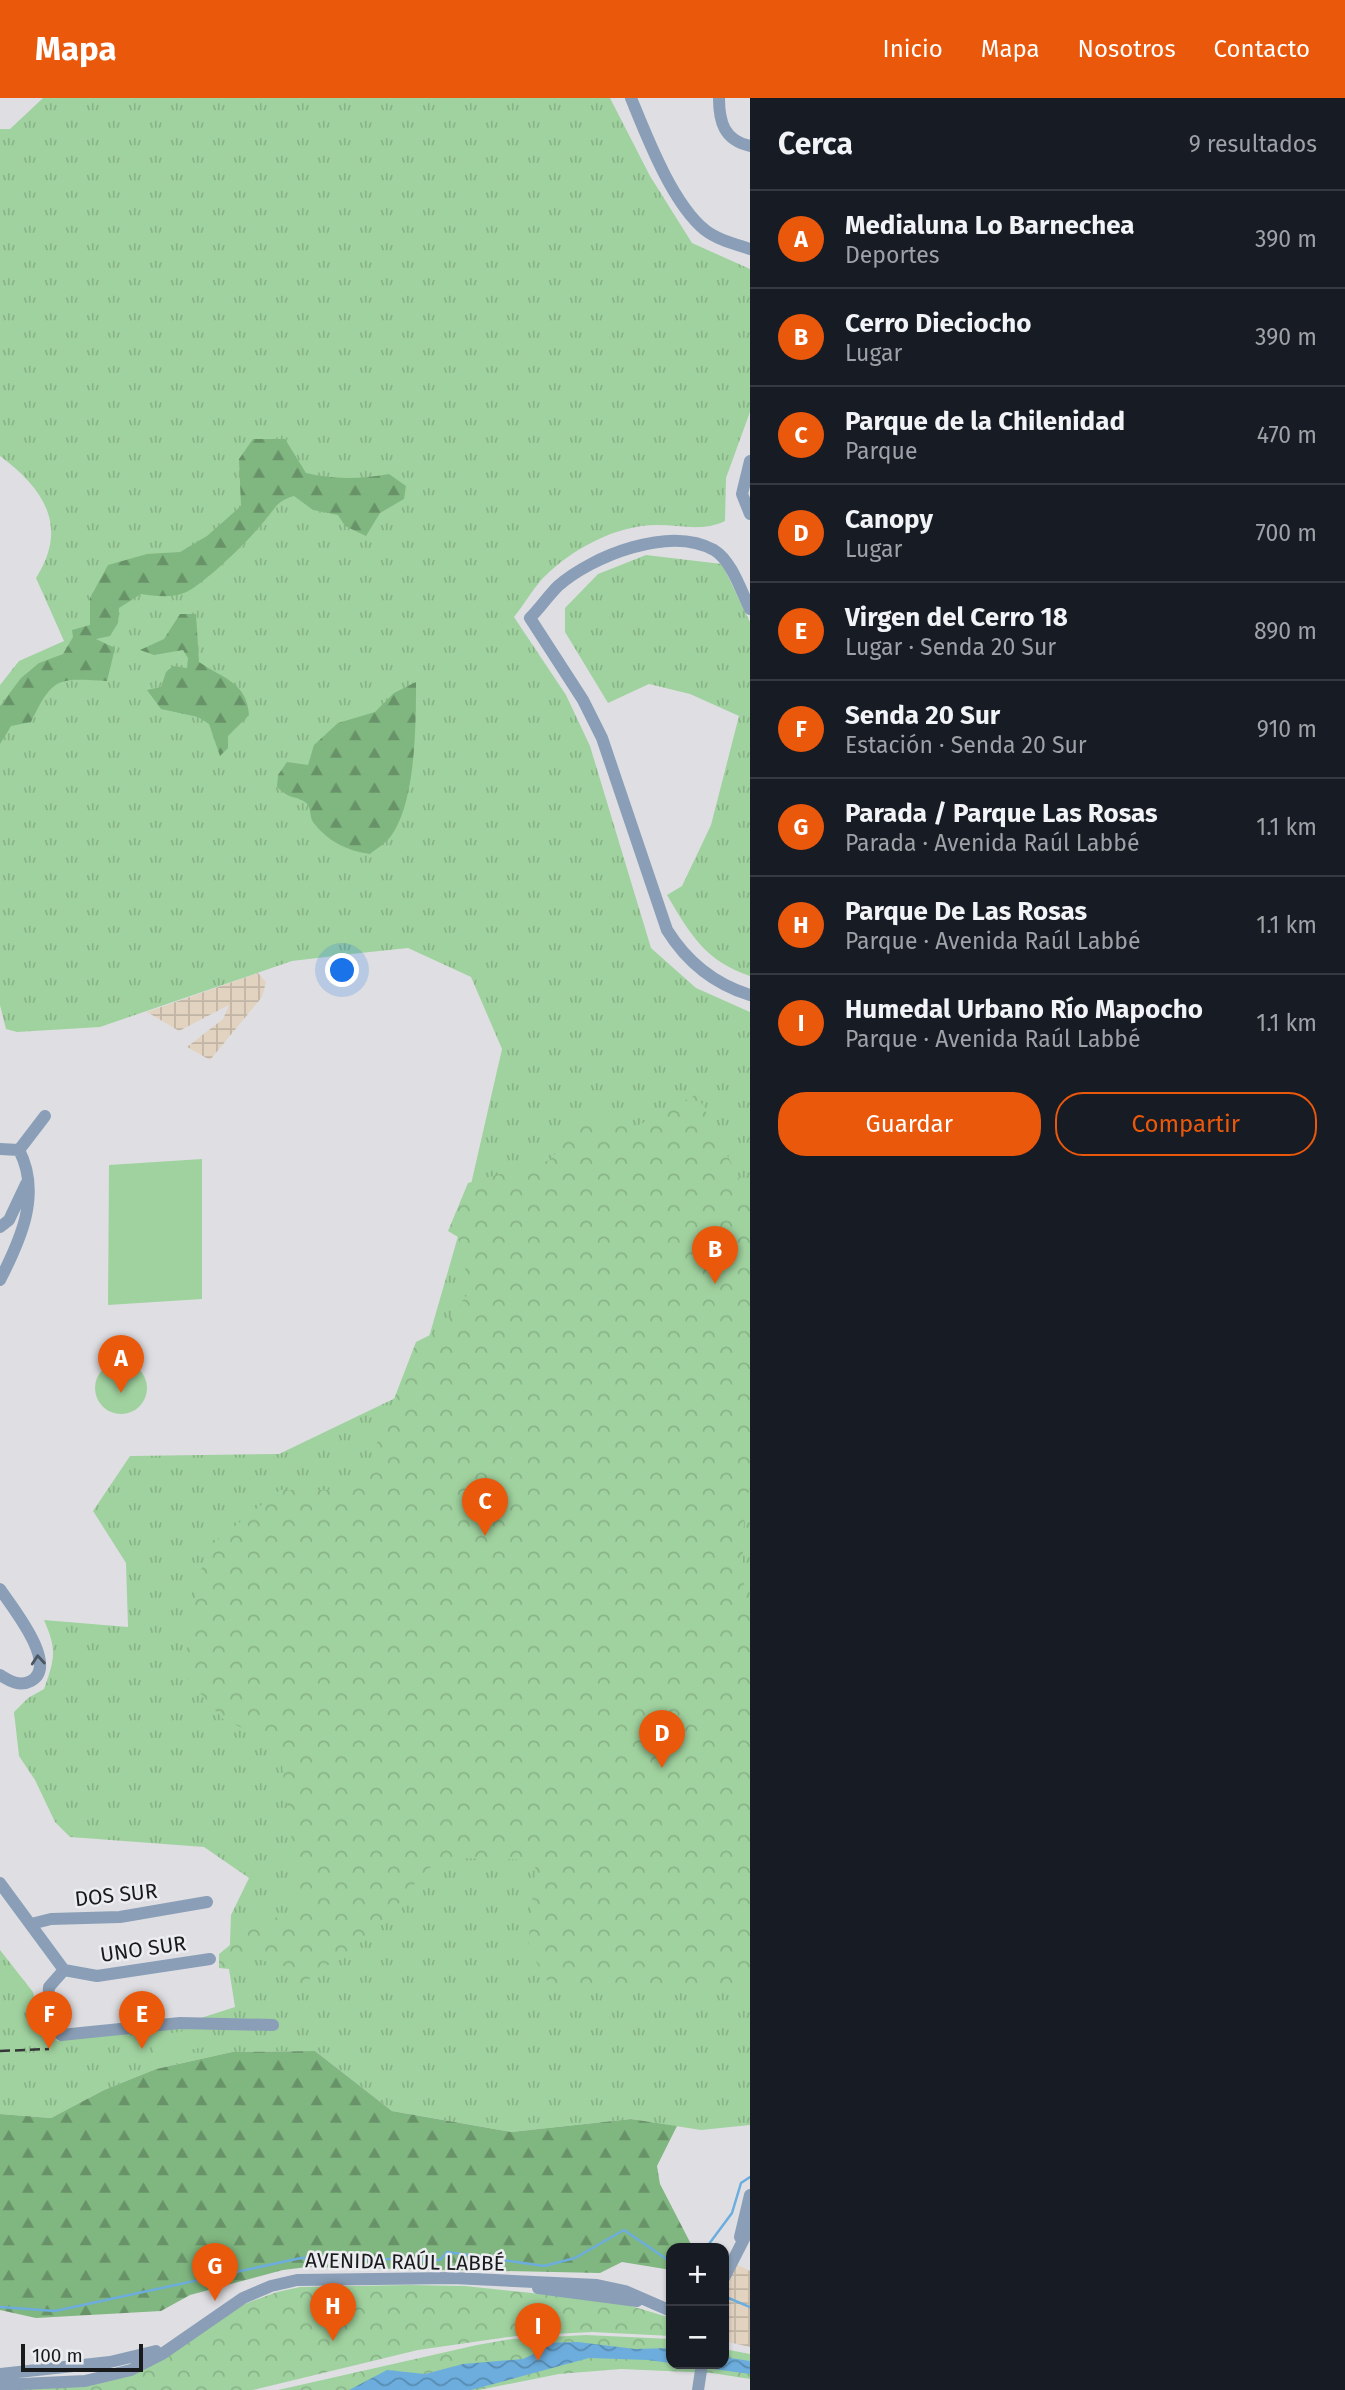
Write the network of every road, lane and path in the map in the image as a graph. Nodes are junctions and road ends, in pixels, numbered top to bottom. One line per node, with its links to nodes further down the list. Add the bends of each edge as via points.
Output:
1 (631, 98): 4 (street, via 691,215 711,234)
2 (719, 98): 3 (street, via 719,116 726,132 735,141)
3 (750, 145)
4 (750, 249)
5 (750, 461): 6 (street, via 742,494)
6 (750, 514)
7 (750, 609): 8 (street, via 715,551 676,541 644,544 596,561 556,587 530,618 583,700 601,738 667,930 680,950 707,975)
8 (750, 995)
9 (45, 1116): 11 (street)
10 (0, 1149): 11 (street)
11 (19, 1150): 12 (street)
12 (27, 1181): 13 (street, via 13,1214); 14 (street, via 21,1237)
13 (0, 1227)
14 (0, 1280)
15 (0, 1589): 16 (street, one-way to 15, via 12,1682 27,1682 38,1674 40,1663 32,1639)
16 (0, 1675)
17 (0, 1883): 19 (street)
18 (207, 1902): 19 (street, DOS SUR, via 120,1917)
19 (30, 1924): 21 (street)
20 (210, 1959): 21 (street, UNO SUR, via 97,1976)
21 (64, 1970): 22 (street, via 49,1987 48,2012 54,2031 61,2035 180,2023)
22 (272, 2025)
23 (750, 2195): 25 (street)
24 (750, 2227): 25 (street)
25 (738, 2247): 26 (street)
26 (729, 2267)
27 (666, 2309): 28 (street, AVENIDA RAÚL LABBÉ, via 625,2291 453,2278 297,2280 251,2294)
28 (175, 2343): 29 (street, AVENIDA RAÚL LABBÉ, via 144,2356); 31 (street, AVENIDA RAÚL LABBÉ, via 131,2370)
29 (74, 2366): 30 (street, AVENIDA RAÚL LABBÉ); 31 (street, via 77,2378)
30 (0, 2374)
31 (63, 2384): 32 (street, AVENIDA RAÚL LABBÉ)
32 (0, 2385)

